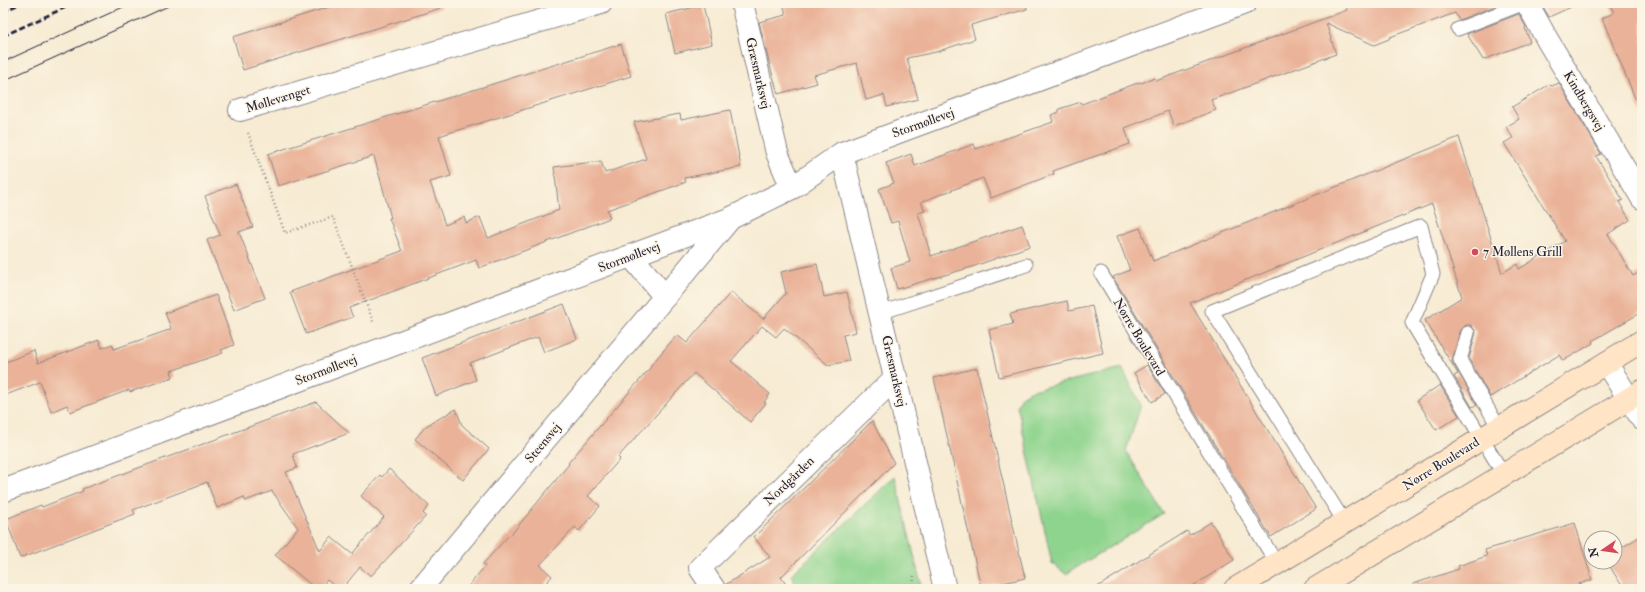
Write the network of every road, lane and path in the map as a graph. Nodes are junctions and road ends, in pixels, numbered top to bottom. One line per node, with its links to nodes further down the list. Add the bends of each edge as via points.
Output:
1 (601, 3): 6 (street, Møllevænget)
2 (742, 3): 8 (street, Græsmarksvej, via 777,153)
3 (1246, 3): 7 (street, Stormøllevej)
4 (1526, 3): 5 (lane); 9 (street, Kindbergsvej)
5 (1458, 29)
6 (240, 110): 18 (path, Møllevænget, via 286,233 333,217)
7 (842, 153): 8 (street, Stormøllevej); 15 (street, Græsmarksvej)
8 (792, 188): 10 (street, Stormøllevej)
9 (1642, 198)
10 (729, 219): 11 (street, Stormøllevej); 14 (street, Steensvej)
11 (631, 256): 14 (street); 18 (street, Stormøllevej)
12 (1026, 265): 15 (lane)
13 (1101, 273): 27 (lane, Nørre Boulevard)
14 (665, 297): 28 (street, Steensvej)
15 (880, 313): 20 (street, Græsmarksvej)
16 (1468, 333): 23 (lane, via 1460,360)
17 (1642, 341): 19 (street, Nørre Boulevard)
18 (383, 349): 25 (street, Stormøllevej)
19 (1606, 363): 21 (street); 23 (street, Nørre Boulevard)
20 (896, 376): 29 (street, Nordgården, via 700,568); 30 (street, Græsmarksvej)
21 (1635, 394): 22 (street); 24 (street)
22 (1642, 419)
23 (1491, 433): 24 (lane); 26 (street, Nørre Boulevard); 26 (lane, via 1412,323 1433,274 1421,226 1212,311)
24 (1504, 474): 32 (street)
25 (3, 491)
26 (1345, 523): 27 (street, Nørre Boulevard)
27 (1277, 564): 31 (street, Nørre Boulevard)
28 (420, 589)
29 (714, 589)
30 (946, 589)
31 (1235, 589)
32 (1315, 589)

